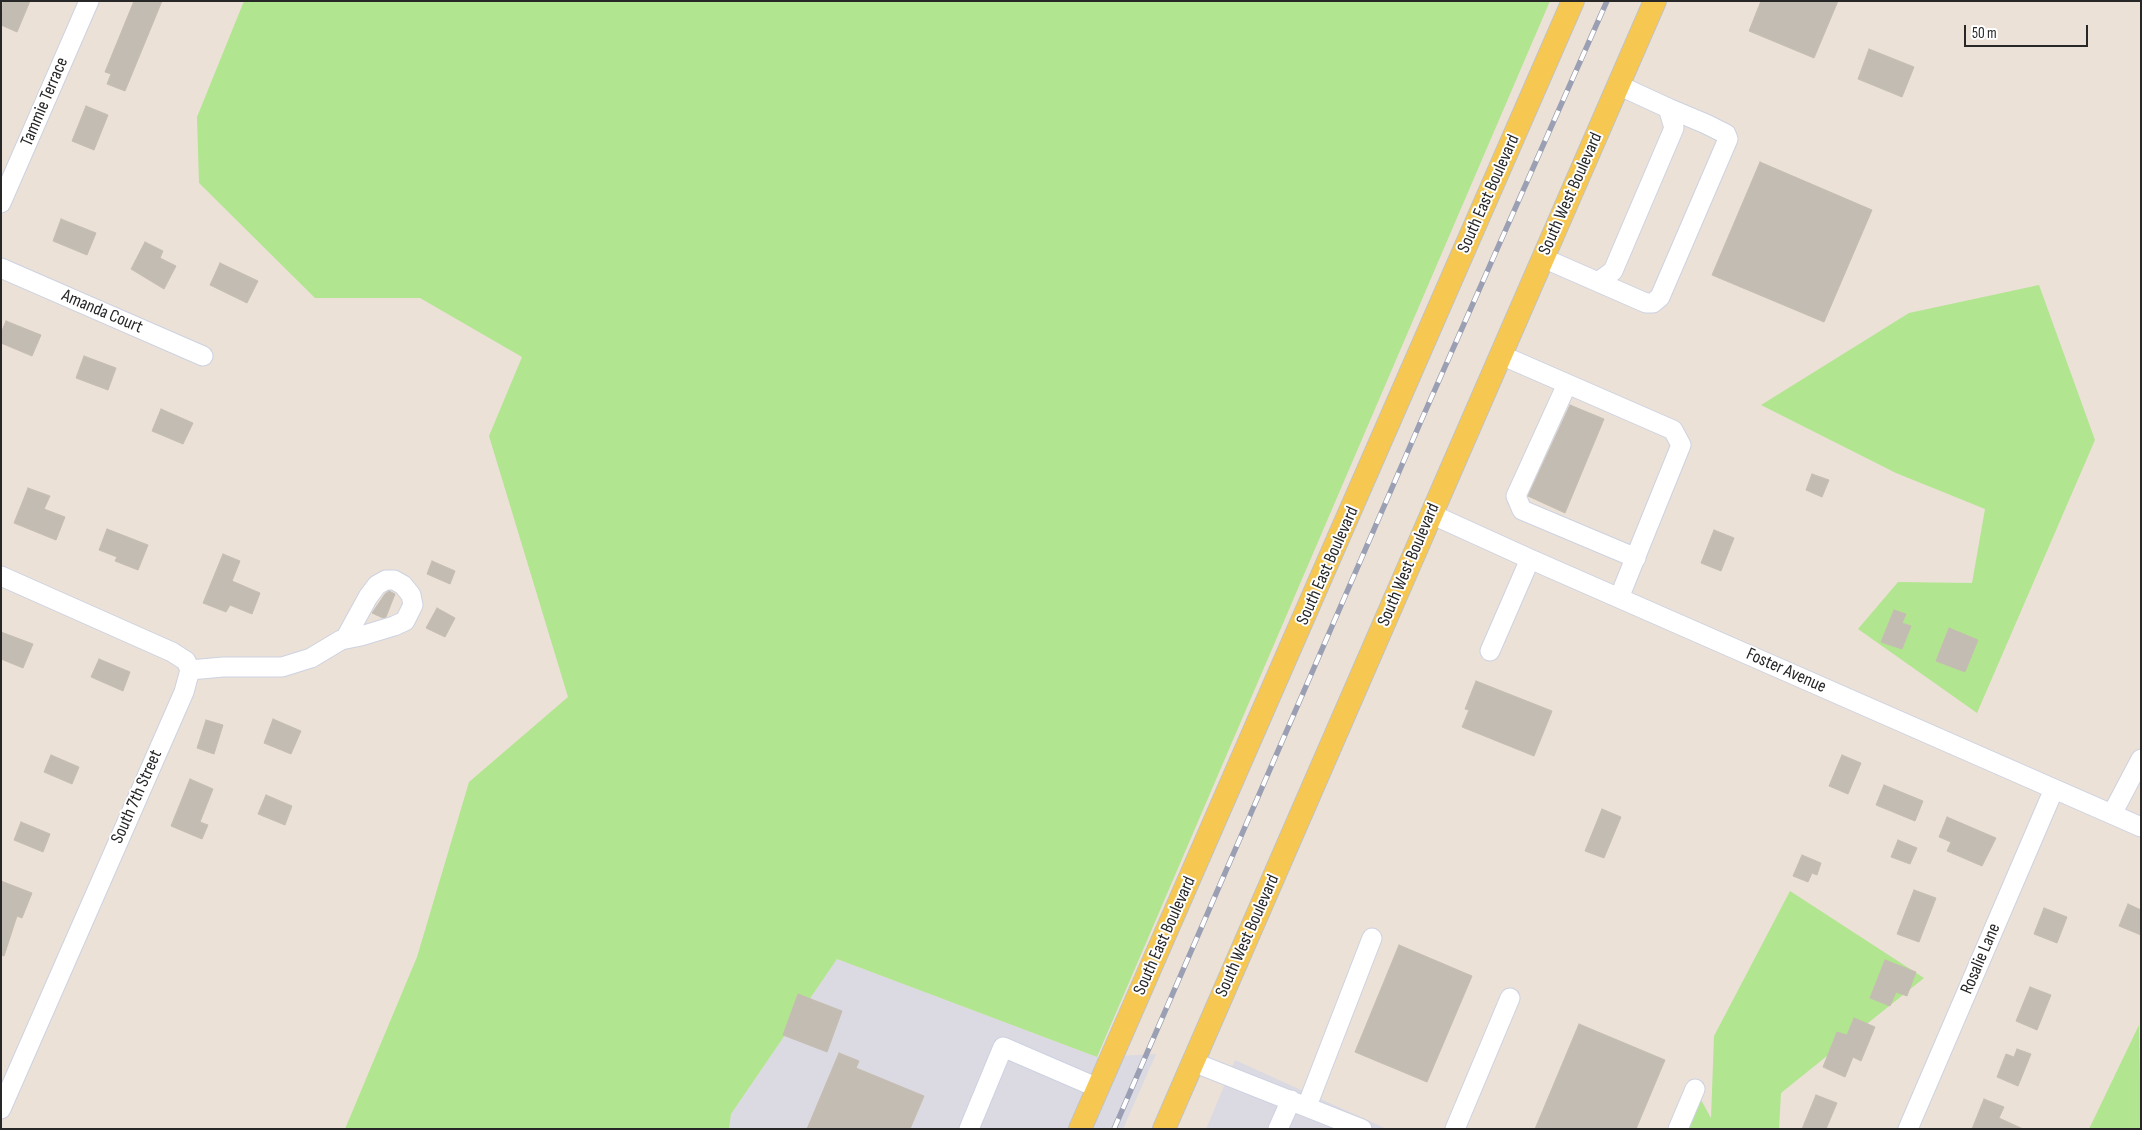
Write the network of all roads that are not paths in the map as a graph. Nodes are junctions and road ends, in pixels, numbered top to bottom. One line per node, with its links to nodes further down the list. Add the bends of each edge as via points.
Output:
1 (89, 1): 6 (street, Tammie Terrace)
2 (1573, 1): 28 (main road, South East Boulevard)
3 (1655, 1): 4 (main road, South West Boulevard)
4 (1618, 85): 5 (street); 7 (main road, South West Boulevard)
5 (1668, 108): 9 (street, via 1674,128 1613,271); 9 (street, via 1726,134 1728,140 1724,150 1658,300 1646,303)
6 (1, 203)
7 (1543, 258): 9 (street); 10 (main road, South West Boulevard)
8 (1, 268): 11 (street, Amanda Court)
9 (1598, 282)
10 (1501, 355): 12 (street); 13 (main road, South West Boulevard)
11 (203, 356)
12 (1567, 384): 14 (street, via 1673,430 1681,445); 14 (street, via 1516,496 1522,510)
13 (1431, 514): 15 (street, Foster Avenue); 27 (main road, South West Boulevard)
14 (1636, 558): 17 (street)
15 (1530, 559): 17 (street, Foster Avenue); 19 (street)
16 (6, 578): 20 (street, via 172,652 186,662)
17 (1619, 598): 22 (street, Foster Avenue)
18 (346, 639): 20 (street, via 311,658 282,667)
19 (1490, 651)
20 (190, 670): 31 (street, South 7th Street, via 184,692)
21 (2141, 759): 23 (street)
22 (2054, 789): 23 (street, Foster Avenue); 39 (street, Rosalie Lane)
23 (2112, 814): 24 (street, Foster Avenue)
24 (2141, 827)
25 (1372, 938): 30 (street)
26 (1510, 998): 37 (street)
27 (1193, 1062): 30 (street); 34 (main road, South West Boulevard)
28 (1098, 1088): 32 (street, via 1003,1047); 33 (main road, South East Boulevard)
29 (1695, 1090): 38 (street)
30 (1299, 1103): 35 (street); 36 (street)
31 (1, 1109)
32 (969, 1129)
33 (1080, 1129)
34 (1164, 1129)
35 (1278, 1129)
36 (1362, 1129)
37 (1455, 1129)
38 (1678, 1129)
39 (1908, 1129)

